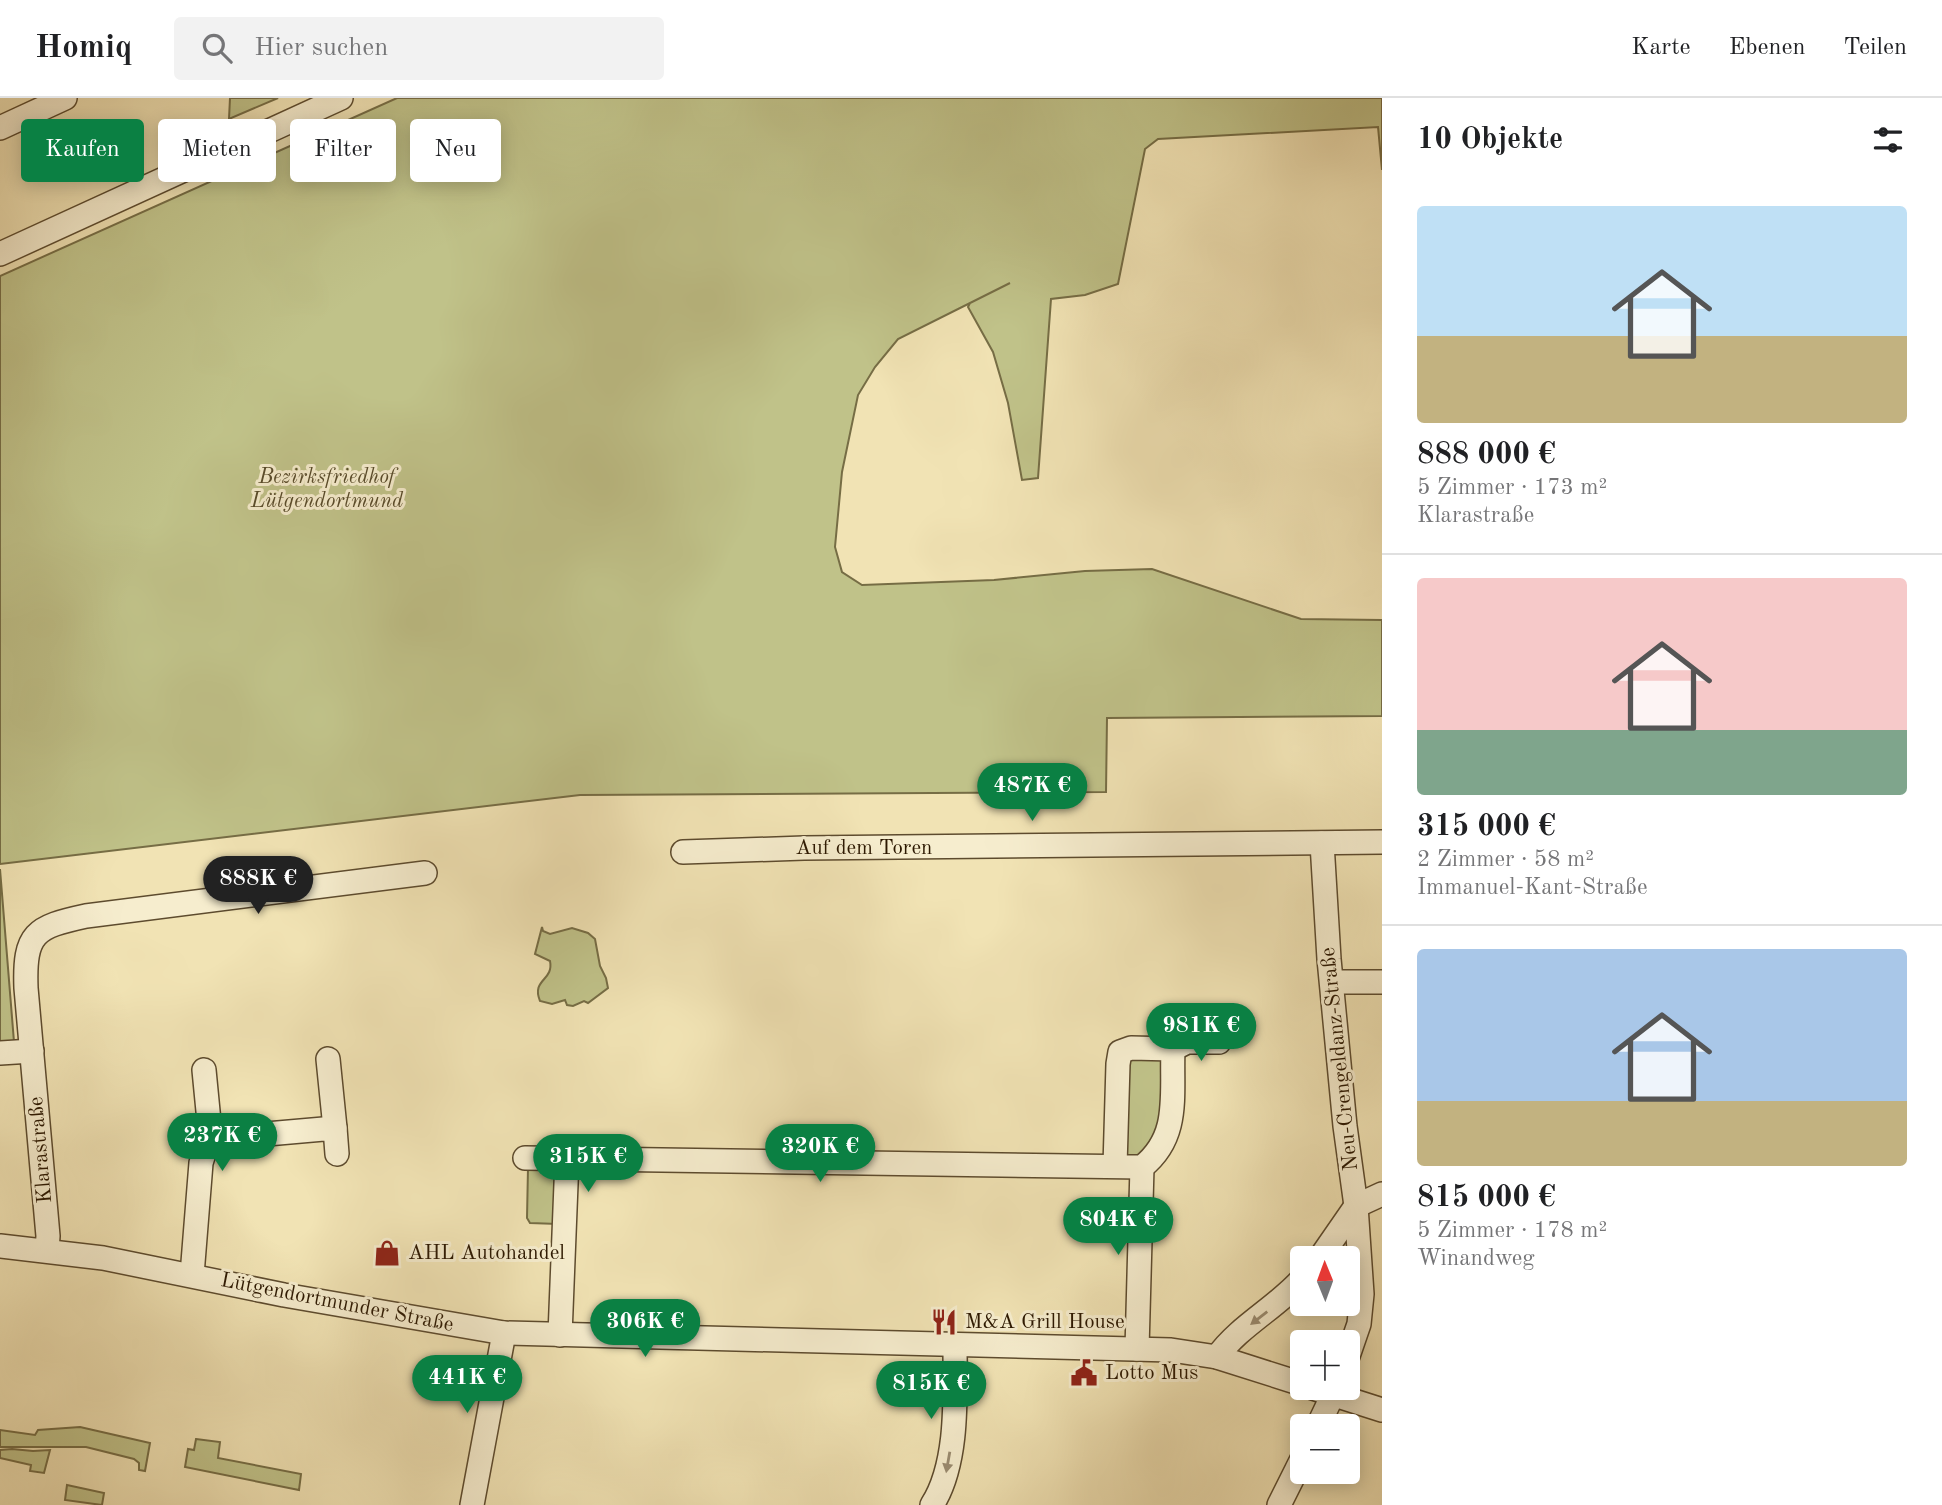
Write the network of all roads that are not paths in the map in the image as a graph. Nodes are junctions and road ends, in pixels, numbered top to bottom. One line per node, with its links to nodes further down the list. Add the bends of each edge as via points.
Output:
1 (65, 98): 3 (street)
2 (341, 98): 4 (street)
3 (0, 128)
4 (0, 254)
5 (1322, 842): 6 (street, Auf dem Toren); 7 (street, Auf dem Toren); 9 (street, Neu-Crengeldanz-Straße)
6 (1382, 842)
7 (682, 852)
8 (425, 873): 13 (street, Klarastraße, via 86,916 47,926 34,937 25,960)
9 (1332, 982): 10 (street); 25 (street, Neu-Crengeldanz-Straße)
10 (1382, 982)
11 (1219, 1042): 12 (street, via 1187,1042)
12 (1173, 1048): 22 (street, via 1120,1052); 23 (street, via 1170,1130)
13 (32, 1051): 14 (street); 29 (street, Klarastraße)
14 (0, 1053)
15 (328, 1059): 17 (street)
16 (204, 1070): 18 (street)
17 (335, 1128): 18 (street); 19 (street)
18 (211, 1142): 30 (street, via 201,1163)
19 (337, 1154)
20 (525, 1158): 21 (street)
21 (567, 1158): 22 (street); 35 (street)
22 (1115, 1166): 23 (street)
23 (1142, 1167): 37 (street)
24 (1382, 1194): 25 (street)
25 (1356, 1206): 27 (street); 28 (street, Neu-Crengeldanz-Straße)
26 (0, 1246): 29 (street, Lütgendortmunder Straße)
27 (1329, 1246)
28 (1358, 1246)
29 (47, 1250): 30 (street, Lütgendortmunder Straße)
30 (192, 1275): 34 (street, Lütgendortmunder Straße)
31 (1360, 1285): 33 (street, Neu-Crengeldanz-Straße)
32 (1290, 1291): 38 (street, one-way to 38, via 1233,1337)
33 (1357, 1330)
34 (504, 1333): 35 (street, Lütgendortmunder Straße); 43 (street)
35 (560, 1335): 36 (street, Lütgendortmunder Straße)
36 (955, 1345): 37 (street, Lütgendortmunder Straße); 44 (street, one-way to 44, via 952,1436 944,1482)
37 (1137, 1349): 38 (street, Lütgendortmunder Straße)
38 (1217, 1357): 39 (street, Lütgendortmunder Straße)
39 (1290, 1380)
40 (1355, 1400): 41 (street)
41 (1382, 1410)
42 (1290, 1483): 45 (street)
43 (472, 1505)
44 (932, 1505)
45 (1279, 1505)

